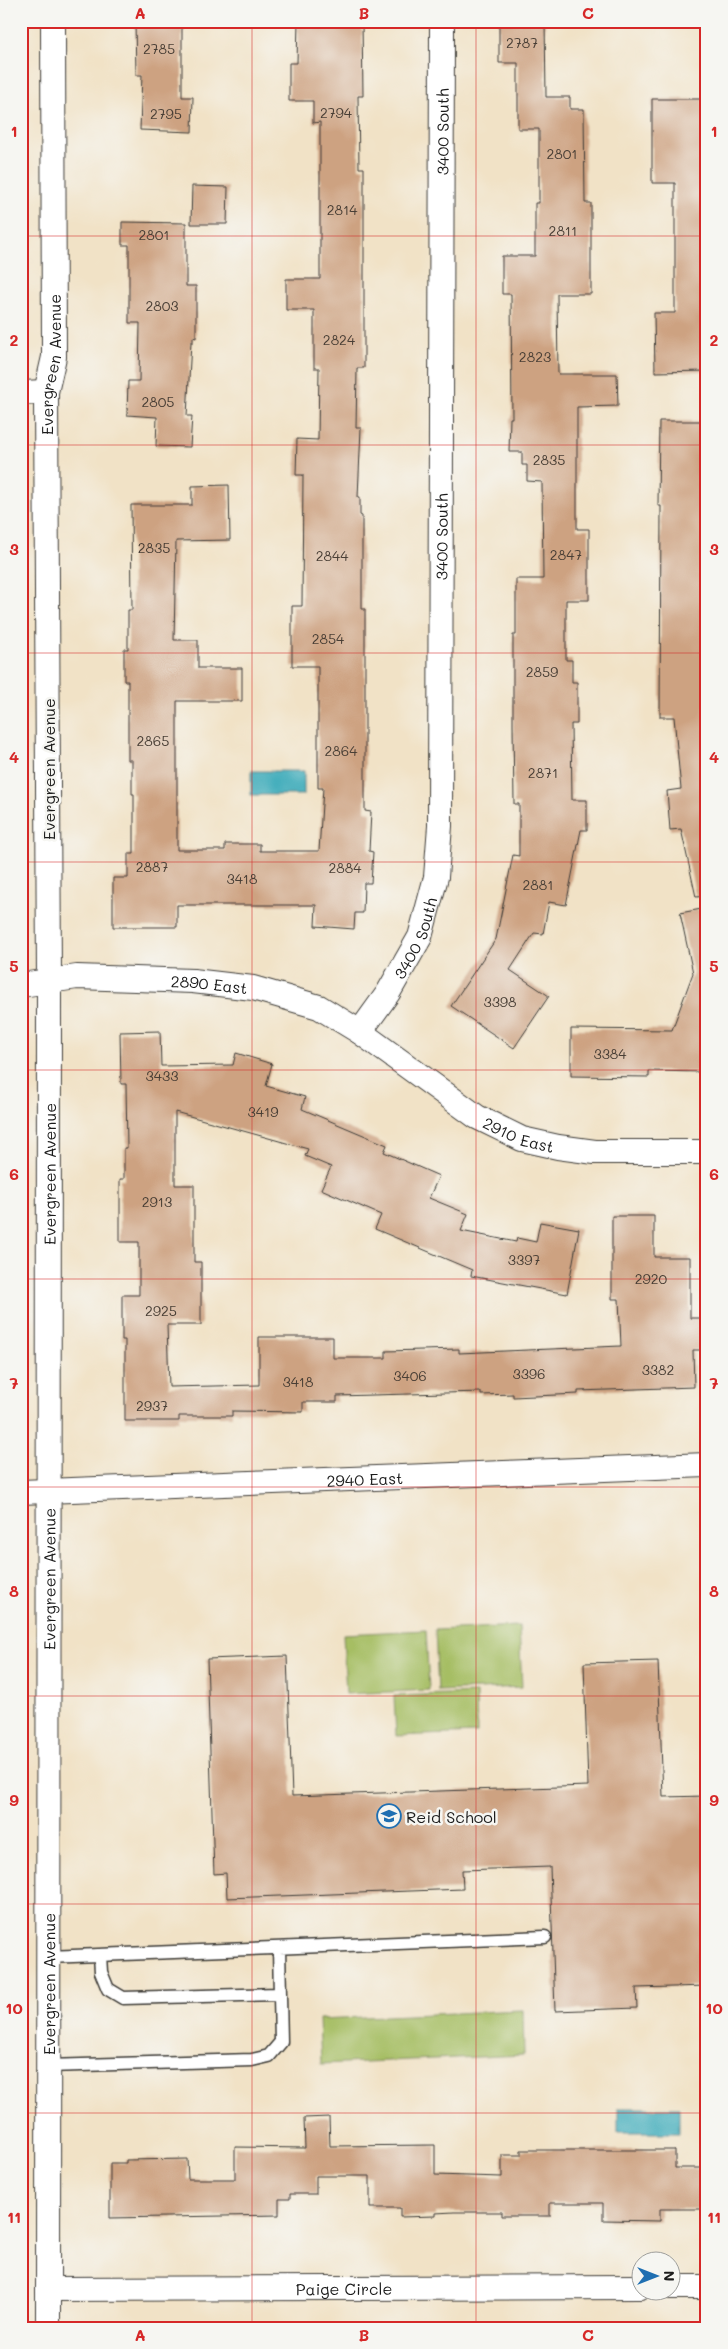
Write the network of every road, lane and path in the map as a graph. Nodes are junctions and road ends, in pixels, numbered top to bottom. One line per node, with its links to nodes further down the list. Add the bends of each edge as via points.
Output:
1 (53, 21): 3 (street, Evergreen Avenue, via 54,357)
2 (442, 21): 7 (street, 3400 South, via 440,826 437,868 420,936 388,993)
3 (46, 392): 4 (street); 5 (street, Evergreen Avenue)
4 (21, 393)
5 (49, 981): 6 (street, 2890 East); 7 (street, 2890 East, via 77,977 184,980 253,988 319,1008); 10 (street, Evergreen Avenue)
6 (21, 985)
7 (360, 1032): 8 (street, 2910 East, via 478,1117 522,1139 558,1148 595,1152)
8 (707, 1152)
9 (707, 1465): 10 (street, 2940 East)
10 (48, 1491): 11 (street, 2940 East); 15 (street, Evergreen Avenue)
11 (21, 1492)
12 (546, 1937): 13 (lane)
13 (279, 1948): 14 (lane); 16 (lane)
14 (100, 1955): 15 (lane); 16 (lane, via 101,1972 108,1989 122,1998)
15 (48, 1957): 17 (street, Evergreen Avenue)
16 (280, 1994): 17 (lane, via 281,2042 269,2056 252,2060)
17 (48, 2066): 21 (street, Evergreen Avenue)
18 (630, 2287): 21 (street, Paige Circle)
19 (680, 2287): 20 (street)
20 (707, 2287)
21 (48, 2289): 22 (street, Evergreen Avenue)
22 (48, 2328)

